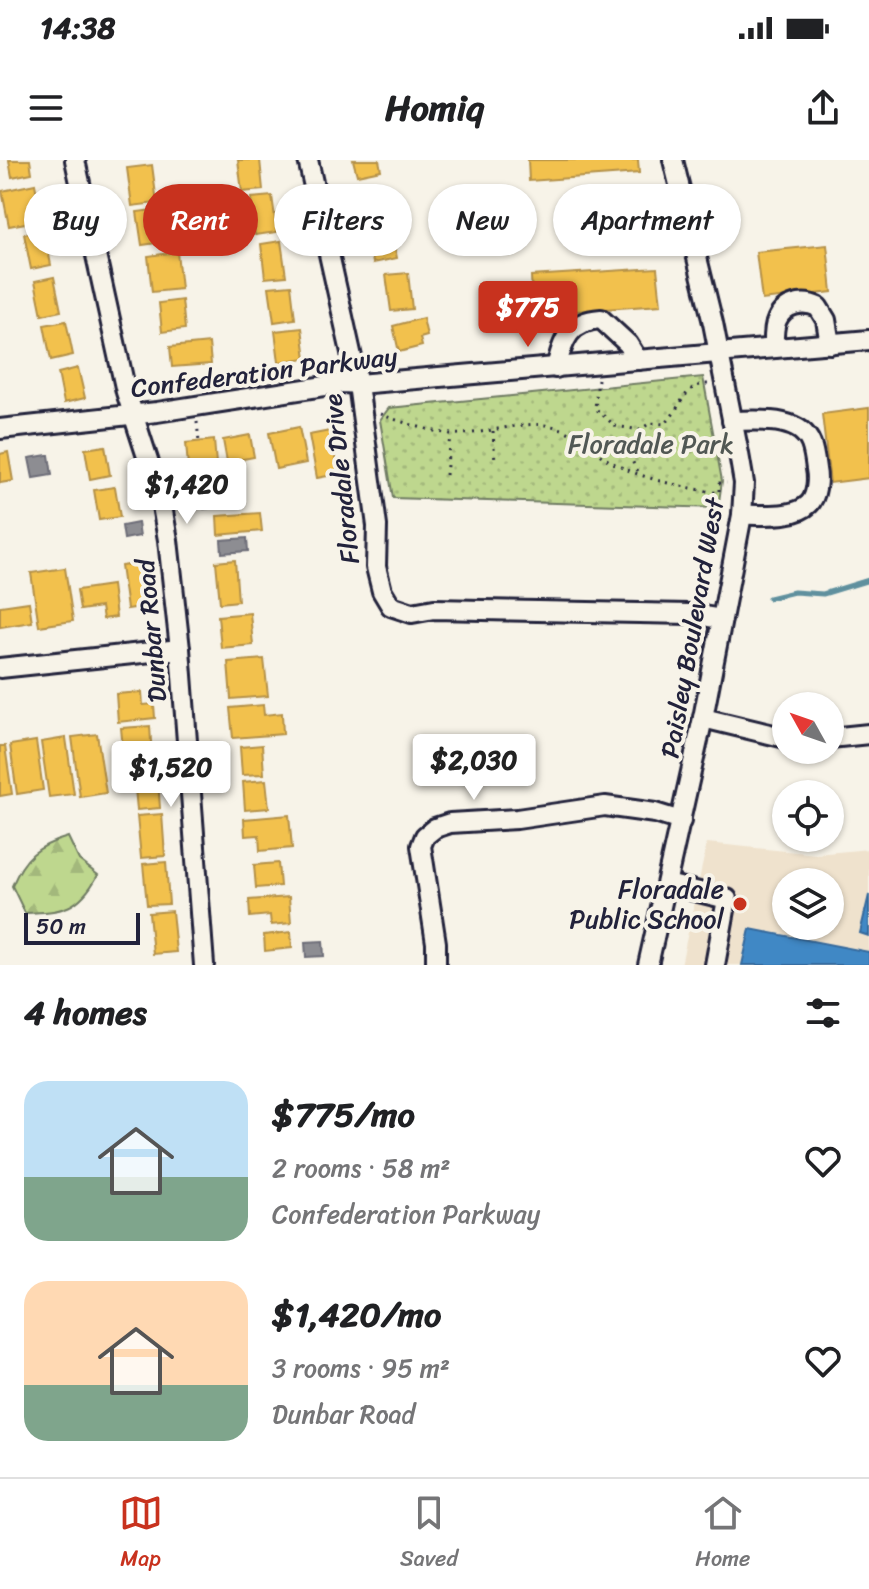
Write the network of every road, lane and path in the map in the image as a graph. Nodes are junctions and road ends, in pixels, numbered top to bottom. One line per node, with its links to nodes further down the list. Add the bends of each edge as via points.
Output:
1 (75, 160): 14 (street, Dunbar Road)
2 (308, 160): 11 (street, Floradale Drive)
3 (673, 160): 7 (street, Paisley Boulevard West)
4 (869, 340): 5 (street, Confederation Parkway)
5 (830, 344): 6 (street, Confederation Parkway); 6 (street, via 818,307 801,303 786,307 776,321)
6 (774, 348): 7 (street, Confederation Parkway)
7 (718, 353): 8 (street, Confederation Parkway); 12 (street, Paisley Boulevard West)
8 (638, 360): 9 (street, Confederation Parkway); 10 (street, via 601,319 585,320 569,332)
9 (601, 364): 10 (street, Confederation Parkway); 18 (path, via 595,408 615,426)
10 (556, 368): 11 (street, Confederation Parkway)
11 (358, 384): 13 (street, Floradale Drive); 14 (street, Confederation Parkway)
12 (724, 384): 16 (street, Paisley Boulevard West); 18 (path, via 693,386 665,424 650,423)
13 (362, 406): 20 (path); 27 (street, Floradale Drive, via 377,526 376,567 391,606 412,613 674,613)
14 (133, 414): 17 (street, Confederation Parkway); 28 (street, Dunbar Road, via 161,500)
15 (196, 418): 21 (path)
16 (732, 421): 25 (street, Paisley Boulevard West); 26 (street, via 794,427 811,443 818,476 809,504 798,510)
17 (0, 429)
18 (640, 430): 23 (path, via 630,450)
19 (493, 431): 20 (path); 22 (path); 23 (path, via 537,424 556,427 607,459)
20 (450, 434): 24 (path)
21 (199, 442)
22 (495, 462)
23 (638, 471): 25 (path, via 680,487 719,493 719,483)
24 (446, 475)
25 (744, 483): 26 (street, Paisley Boulevard West)
26 (742, 515): 27 (street, Paisley Boulevard West)
27 (722, 619): 30 (street, Paisley Boulevard West)
28 (180, 649): 29 (street); 36 (street, Dunbar Road)
29 (0, 668)
30 (703, 718): 32 (street); 34 (street, Paisley Boulevard West)
31 (869, 734): 33 (street)
32 (772, 735)
33 (844, 737)
34 (681, 821): 35 (street, Paisley Boulevard West); 37 (street, via 605,806 435,828 421,846)
35 (667, 884): 38 (street, Paisley Boulevard West); 39 (street, via 727,899)
36 (204, 965)
37 (436, 965)
38 (648, 965)
39 (715, 965)

